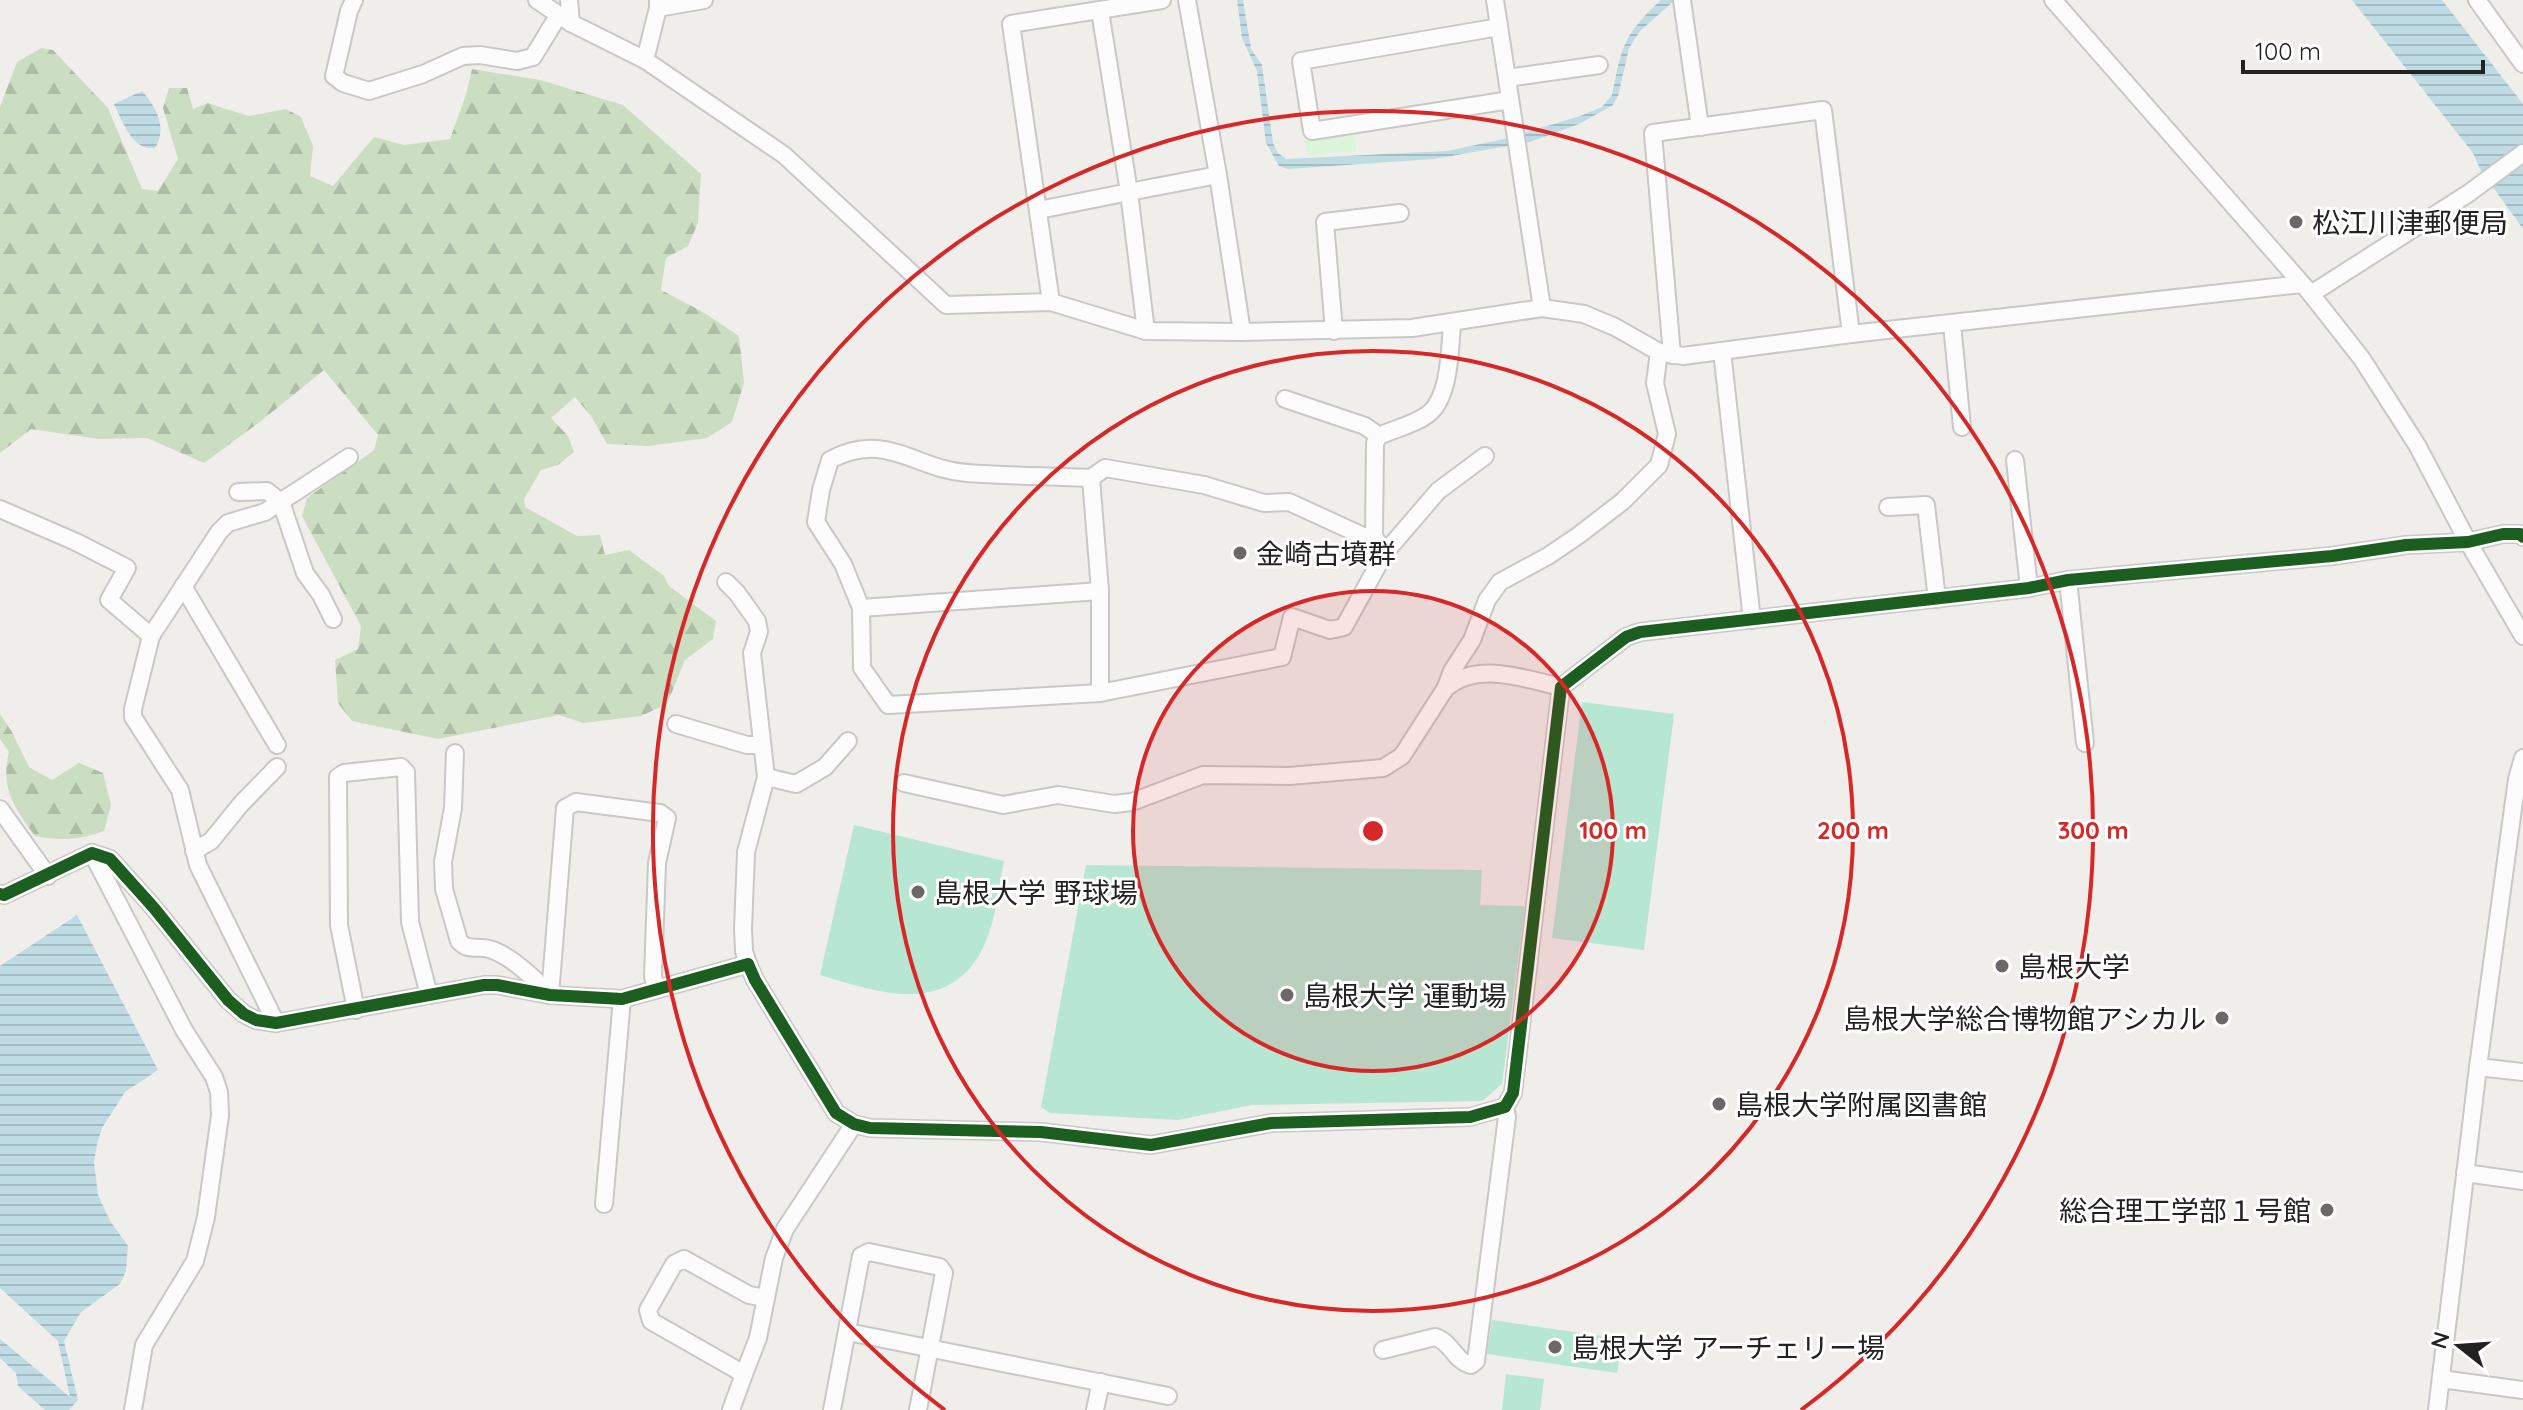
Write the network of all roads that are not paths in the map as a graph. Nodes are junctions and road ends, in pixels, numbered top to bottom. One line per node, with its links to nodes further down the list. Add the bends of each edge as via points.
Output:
1 (354, 0): 13 (street, via 334,76 369,91 463,56 528,60)
2 (537, 0): 13 (street)
3 (569, 0): 13 (street)
4 (704, 0): 11 (street)
5 (1162, 0): 12 (street)
6 (1187, 0): 22 (street)
7 (1495, 0): 14 (street)
8 (2053, 0): 26 (street)
9 (2477, 0): 16 (street)
10 (1682, 3): 20 (street)
11 (658, 4): 15 (street)
12 (1100, 11): 23 (street); 24 (street, via 1011,24)
13 (564, 20): 15 (street)
14 (1499, 27): 18 (street); 19 (street, via 1301,61 1312,131)
15 (645, 60): 27 (street, via 784,155 946,305)
16 (2523, 64)
17 (1599, 65): 18 (street)
18 (1507, 78): 19 (street)
19 (1510, 100): 28 (street)
20 (1700, 127): 34 (street, via 1823,110); 36 (street, via 1653,133)
21 (2523, 153): 26 (street, via 2469,193)
22 (1218, 175): 23 (street); 33 (street)
23 (1129, 192): 24 (street); 31 (street)
24 (1039, 210): 27 (street)
25 (1400, 213): 32 (street, via 1325,222)
26 (2306, 289): 30 (street); 50 (street, via 2393,404)
27 (1051, 302): 31 (street)
28 (1542, 308): 29 (street); 36 (street, via 1584,314)
29 (1452, 324): 32 (street); 39 (street, via 1447,376 1435,407)
30 (1952, 324): 34 (street); 38 (street)
31 (1146, 331): 33 (street)
32 (1334, 331): 33 (street)
33 (1242, 332)
34 (1851, 334): 35 (street)
35 (1722, 351): 36 (street); 60 (street)
36 (1666, 354): 64 (street, via 1655,383 1667,434 1659,465 1579,535 1500,582)
37 (1285, 399): 39 (street, via 1365,426)
38 (1962, 427)
39 (1379, 436): 48 (street, via 1373,459)
40 (1485, 456): 51 (street, via 1438,491)
41 (349, 457): 45 (street)
42 (2015, 460): 55 (street)
43 (1091, 478): 48 (street, via 1105,468 1204,485 1264,503 1289,502 1363,536); 56 (street); 58 (street, via 963,473 884,449 850,450 830,460 816,522 843,564)
44 (238, 492): 45 (street, via 267,491)
45 (281, 502): 54 (street, via 228,523); 59 (street, via 305,573)
46 (1888, 507): 57 (street, via 1926,505)
47 (0, 509): 61 (street, via 127,568 109,600)
48 (1374, 536): 51 (street)
49 (2523, 537): 50 (street, via 2503,534)
50 (2468, 542): 52 (street); 62 (street)
51 (1384, 554): 65 (street, via 1344,627 1330,630 1292,617 1282,657)
52 (2068, 580): 55 (street); 68 (street)
53 (726, 582): 70 (street, via 757,621 752,653)
54 (183, 586): 61 (street); 69 (street)
55 (2029, 588): 57 (street)
56 (1100, 591): 58 (street); 65 (street)
57 (1937, 599): 60 (street)
58 (861, 608): 65 (street, via 862,668 888,705)
59 (333, 619)
60 (1752, 620): 63 (street, via 1640,632)
61 (151, 636): 77 (street, via 133,717 180,790)
62 (2523, 636)
63 (1561, 687): 64 (street, via 1481,674); 90 (street, via 1513,1093)
64 (1445, 689): 75 (street, via 1402,756 1383,768 1289,776 1203,775 1114,804 1058,795 1003,805)
65 (1100, 693)
66 (676, 724): 70 (street)
67 (848, 741): 74 (street, via 825,767 796,784)
68 (2085, 743)
69 (277, 745)
70 (761, 745): 74 (street)
71 (455, 753): 84 (street, via 453,808 443,862 444,889 459,941 465,947 496,952)
72 (2523, 758): 88 (street)
73 (277, 767): 77 (street, via 211,841)
74 (766, 777): 81 (street, via 746,852 743,929)
75 (904, 783)
76 (0, 809): 79 (street)
77 (194, 851): 87 (street)
78 (92, 853): 79 (street); 87 (street, via 110,859 236,1007 256,1020); 104 (street, via 219,1092 206,1217 195,1261 144,1345)
79 (48, 876): 80 (street)
80 (0, 894)
81 (748, 964): 82 (street); 91 (street, via 836,1113)
82 (656, 989): 84 (street, via 657,863 667,818 576,802 565,808); 85 (street)
83 (429, 995): 84 (street, via 497,985); 86 (street); 86 (street, via 410,922 406,772 401,767 344,773 338,777 339,925)
84 (550, 995): 85 (street)
85 (622, 999): 94 (street)
86 (356, 1010): 87 (street)
87 (276, 1023)
88 (2478, 1067): 89 (street); 92 (street)
89 (2523, 1072)
90 (1505, 1107): 91 (street, via 1470,1117 1271,1123 1151,1145 1041,1132); 98 (street, via 1476,1361 1462,1362 1435,1337)
91 (854, 1124): 95 (street, via 785,1229)
92 (2465, 1173): 93 (street); 100 (street)
93 (2523, 1181)
94 (604, 1204)
95 (766, 1298): 99 (street); 99 (street, via 749,1295 684,1259 674,1264 648,1310 651,1321)
96 (848, 1332): 97 (street); 97 (street, via 861,1256 869,1252 943,1269); 106 (street)
97 (931, 1348): 101 (street); 107 (street)
98 (1383, 1350)
99 (744, 1374): 105 (street)
100 (2441, 1379): 102 (street); 109 (street)
101 (1101, 1382): 103 (street); 108 (street)
102 (2523, 1390)
103 (1168, 1396)
104 (133, 1410)
105 (731, 1410)
106 (832, 1410)
107 (918, 1410)
108 (1095, 1410)
109 (2437, 1410)

